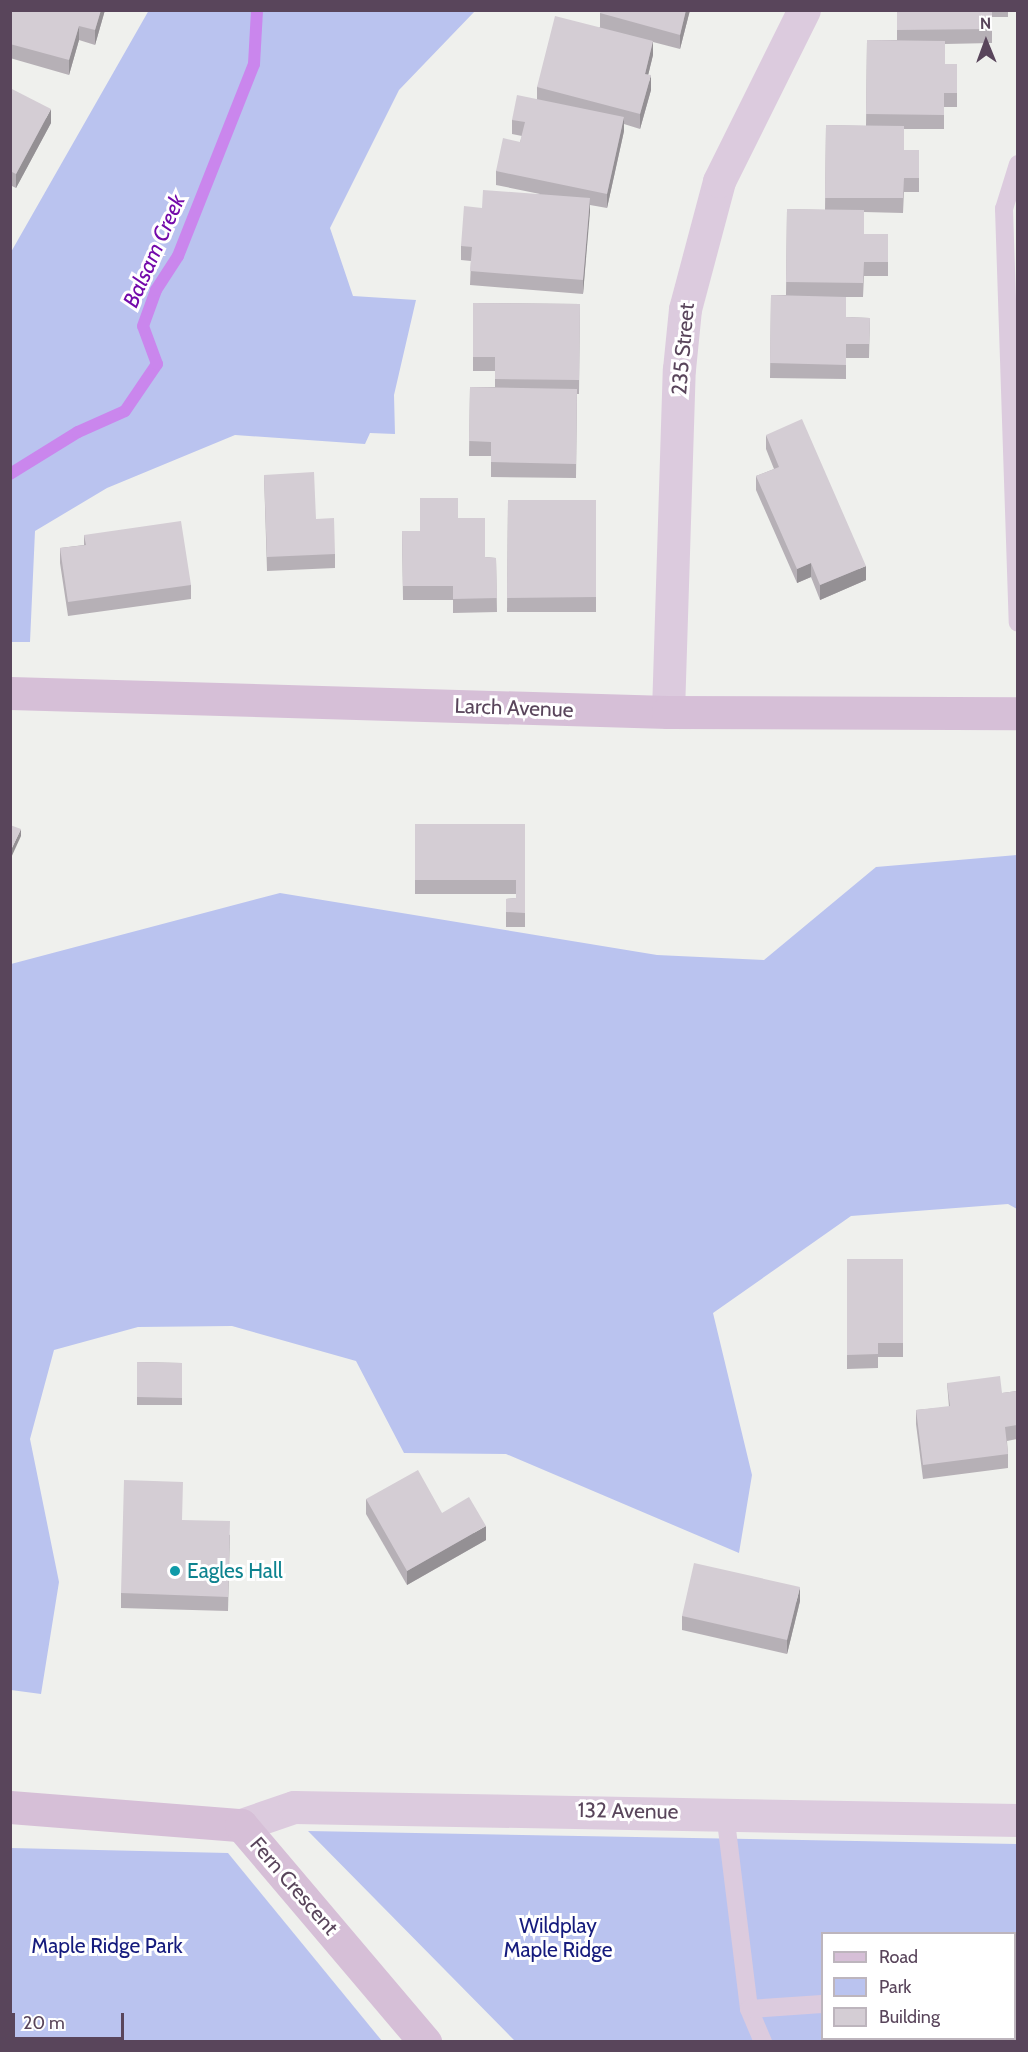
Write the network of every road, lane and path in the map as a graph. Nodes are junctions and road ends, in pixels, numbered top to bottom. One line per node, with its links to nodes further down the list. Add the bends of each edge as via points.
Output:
1 (804, 10): 5 (street, 235 Street, via 719,181 685,309 679,369)
2 (1017, 164): 3 (lane, via 1006,191 1004,209)
3 (1017, 623)
4 (10, 693): 5 (street, Larch Avenue)
5 (668, 712): 6 (street, Larch Avenue)
6 (1017, 713)
7 (10, 1807): 10 (street, Fern Crescent)
8 (725, 1813): 9 (street, 132 Avenue); 10 (street, 132 Avenue, via 294,1807); 12 (lane)
9 (1017, 1820)
10 (241, 1825): 13 (street, Fern Crescent)
11 (821, 2004): 12 (lane)
12 (749, 2009): 14 (lane)
13 (425, 2042)
14 (763, 2042)

